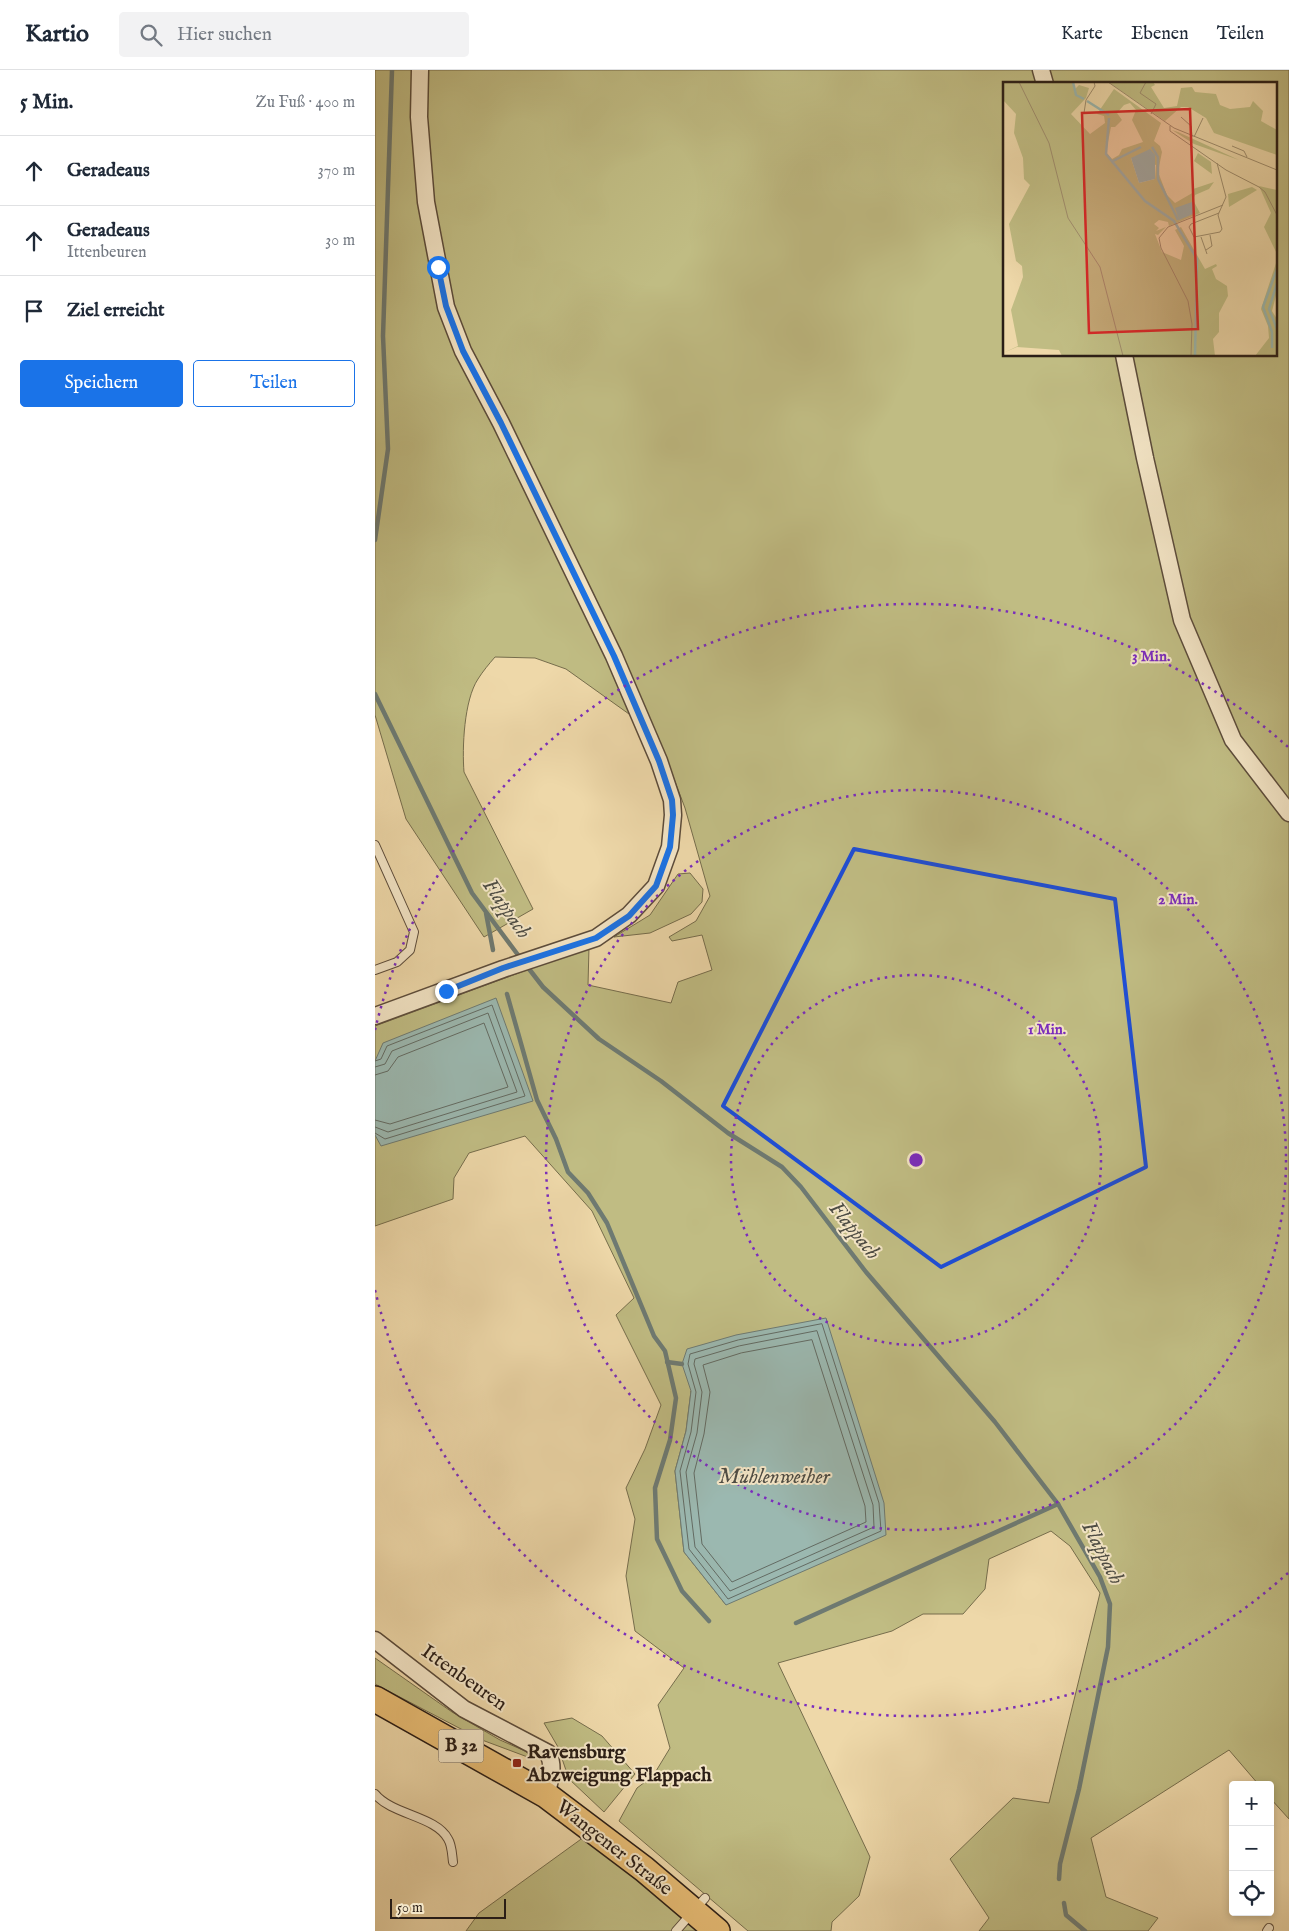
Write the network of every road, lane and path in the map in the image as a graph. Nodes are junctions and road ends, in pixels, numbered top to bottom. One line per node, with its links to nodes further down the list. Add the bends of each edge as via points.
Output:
1 (420, 70): 6 (street, via 419,117 427,202 446,306 463,351 614,656 659,761 672,800 673,815 670,847 656,886 629,916 596,938)
2 (1124, 356): 3 (street, via 1182,620 1233,740)
3 (1289, 813)
4 (375, 845): 5 (lane, via 414,932 410,950 397,962)
5 (375, 970)
6 (375, 1016)
7 (375, 1640): 10 (street, Ittenbeuren, via 464,1709 547,1753 552,1762)
8 (375, 1699): 10 (main road, Wangener Straße / B 32)
9 (375, 1794): 11 (lane, via 405,1814 439,1828 449,1839)
10 (546, 1794): 12 (main road, Wangener Straße / B 32)
11 (453, 1862)
12 (699, 1904): 13 (lane); 14 (main road, Wangener Straße / B 32)
13 (676, 1931)
14 (717, 1931)

